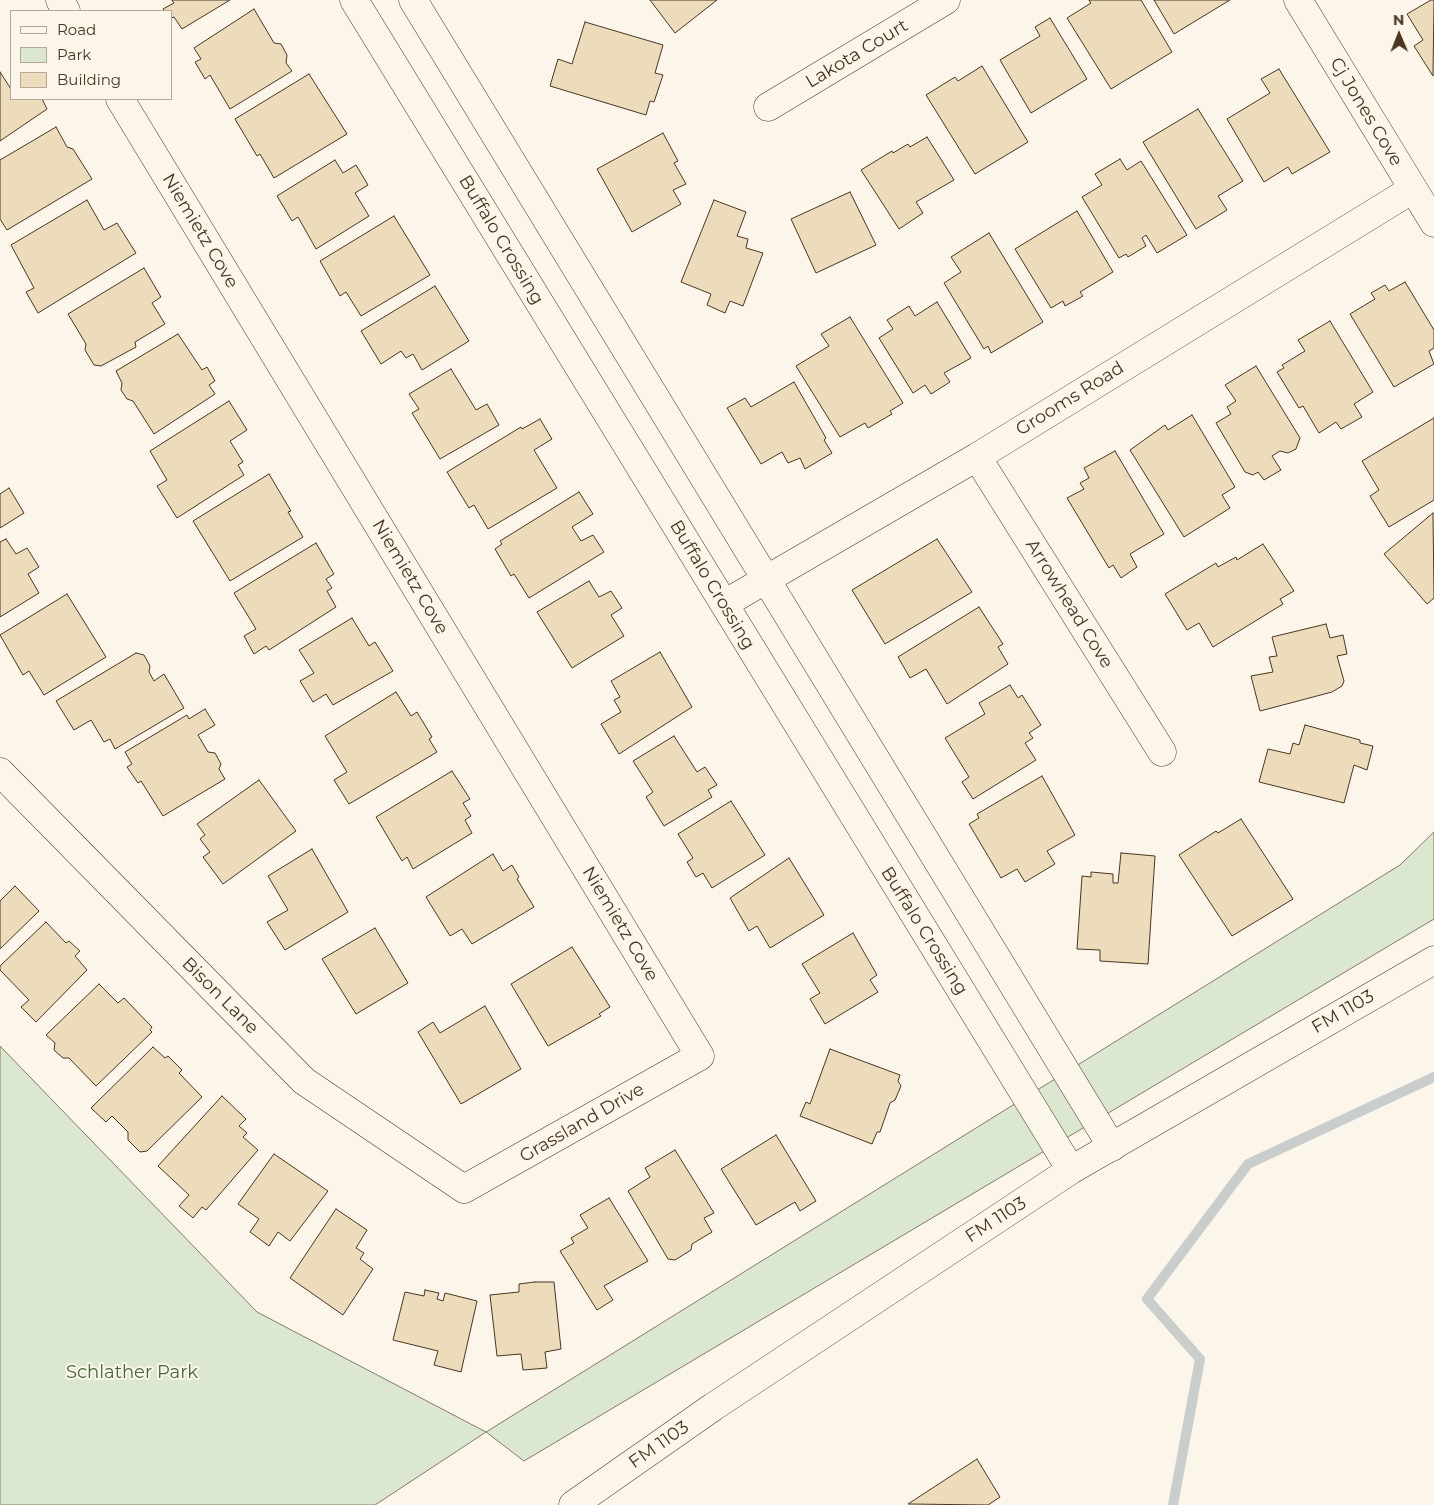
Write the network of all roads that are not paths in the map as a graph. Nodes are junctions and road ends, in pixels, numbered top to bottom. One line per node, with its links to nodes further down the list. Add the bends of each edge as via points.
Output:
1 (354, 0): 11 (street, Buffalo Crossing)
2 (413, 0): 10 (street)
3 (946, 0): 6 (street, Lakota Court)
4 (1298, 0): 7 (street, Cj Jones Cove)
5 (121, 100): 15 (street, Niemietz Cove)
6 (768, 107)
7 (1413, 189): 8 (street, Cj Jones Cove); 9 (street, Grooms Road)
8 (1434, 223)
9 (977, 457): 10 (street, Grooms Road); 12 (street, Arrowhead Cove)
10 (766, 579): 11 (street, Grooms Road); 16 (street)
11 (724, 604): 17 (street, Buffalo Crossing)
12 (1162, 752)
13 (0, 772): 18 (street, Bison Lane, via 304,1081)
14 (1434, 960): 16 (street, FM 1103 / FM 1103)
15 (700, 1056): 18 (street, Grassland Drive)
16 (1112, 1147): 17 (street, FM 1103 / FM 1103)
17 (1071, 1170): 19 (street, FM 1103 / FM 1103, via 713,1407)
18 (464, 1189)
19 (573, 1505)

